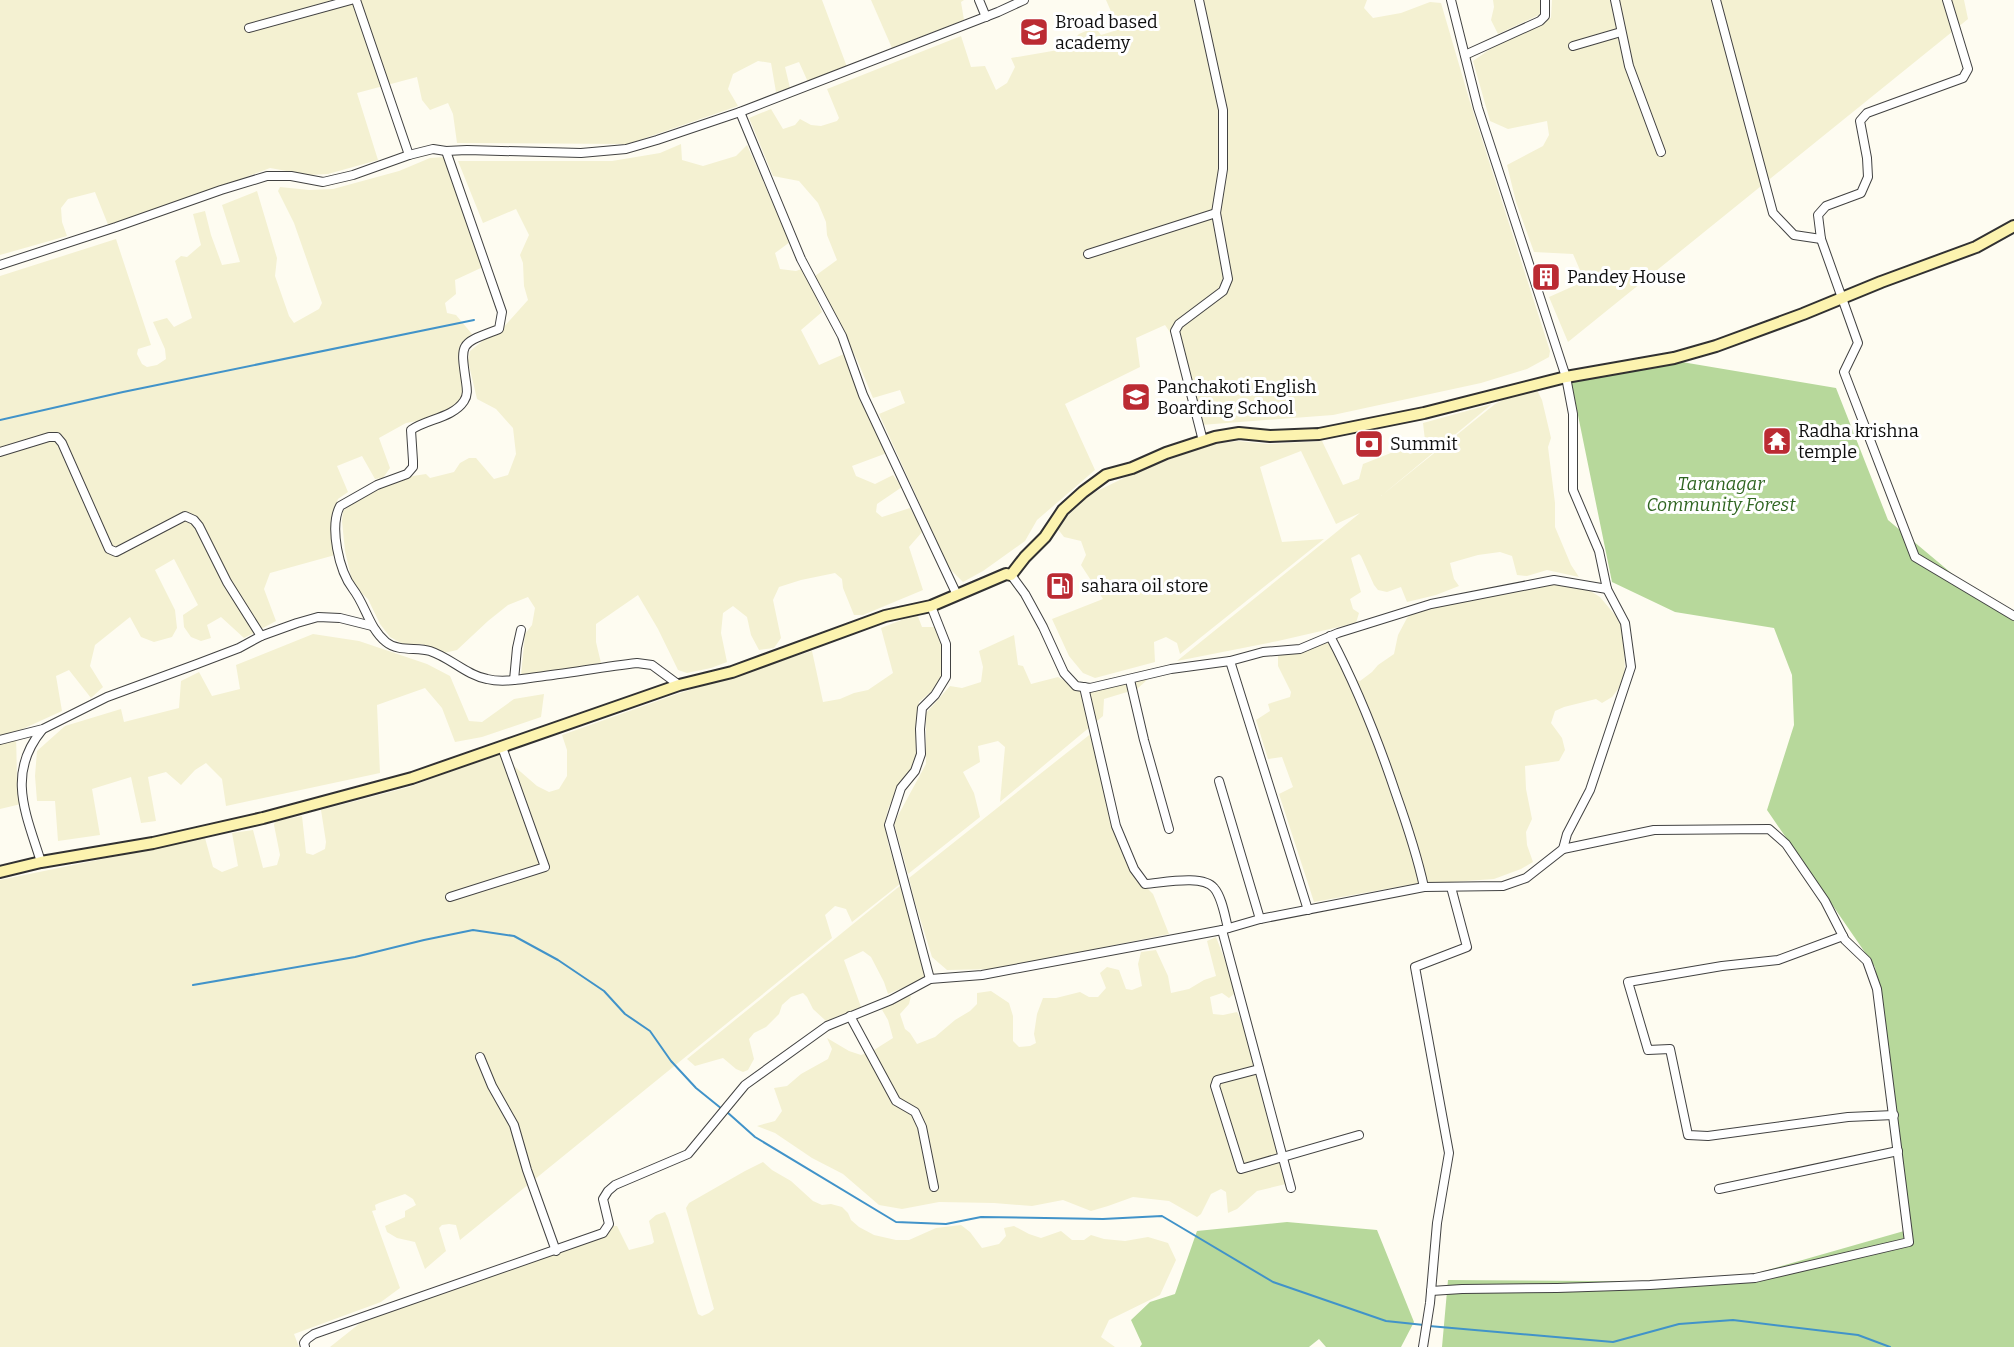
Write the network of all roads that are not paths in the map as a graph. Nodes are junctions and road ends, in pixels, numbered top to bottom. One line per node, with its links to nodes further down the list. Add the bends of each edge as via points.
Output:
1 (351, 0): 12 (street)
2 (356, 0): 19 (street)
3 (979, 0): 11 (street)
4 (1024, 0): 11 (street)
5 (1199, 0): 20 (street, via 1223,110 1223,169)
6 (1451, 0): 15 (street)
7 (1545, 0): 15 (street, via 1545,16 1540,21)
8 (1615, 0): 13 (street)
9 (1716, 0): 22 (street, via 1773,213 1794,235)
10 (1947, 0): 22 (street, via 1968,69 1963,78 1867,114 1860,121 1868,177 1862,193 1826,206 1818,215)
11 (986, 17): 16 (street)
12 (249, 28)
13 (1621, 32): 14 (street); 18 (street, via 1629,66)
14 (1573, 46)
15 (1465, 55): 26 (street, via 1478,108)
16 (740, 112): 17 (street, via 626,149 581,153); 31 (street, via 801,259 842,336 863,395)
17 (446, 151): 19 (street, via 433,149); 34 (street, via 502,312 499,329 471,340 463,349 467,389 462,404 411,430 413,467 407,474 347,501 336,513 338,554 347,581 363,602)
18 (1661, 152)
19 (409, 155): 24 (street, via 323,182 267,176)
20 (1216, 213): 23 (street); 27 (street, via 1228,279 1223,291 1179,324 1175,332)
21 (2014, 226): 25 (street, via 1976,247)
22 (1821, 239): 25 (street)
23 (1088, 254)
24 (0, 265)
25 (1841, 298): 26 (street, via 1684,355); 33 (street, via 1858,343 1844,372 1915,557)
26 (1566, 377): 27 (street, via 1424,413 1319,434 1239,434); 30 (street, via 1574,414 1574,490 1599,551)
27 (1203, 441): 29 (street, via 1106,475 1063,510)
28 (0, 452): 36 (street, via 57,437 111,551 116,552 185,516 194,520)
29 (1011, 575): 31 (street); 42 (street, via 1043,627 1064,673 1076,686)
30 (1607, 589): 37 (street, via 1554,580 1431,604); 48 (street, via 1625,623 1631,667 1590,790)
31 (957, 595): 32 (street)
32 (931, 606): 41 (street, via 885,616 732,672); 58 (street, via 946,644 946,677 922,708 921,754 915,771 901,788 889,825)
33 (2014, 616)
34 (372, 626): 36 (street, via 318,617); 39 (street, via 387,643 442,655 486,679)
35 (521, 630): 39 (street)
36 (261, 636): 43 (street, via 239,648 107,697)
37 (1330, 636): 38 (street, via 1300,649 1263,652); 51 (street, via 1377,737 1418,857)
38 (1230, 661): 40 (street, via 1171,669); 54 (street)
39 (514, 680): 41 (street, via 637,663 652,665)
40 (1130, 680): 42 (street); 47 (street)
41 (679, 685): 45 (street)
42 (1084, 687): 56 (street, via 1116,826 1134,869 1145,884 1201,880 1214,887 1223,907)
43 (43, 729): 44 (street); 49 (street, via 31,743 21,770 24,807)
44 (0, 740)
45 (502, 747): 49 (street, via 303,809 153,843); 53 (street, via 545,867)
46 (1219, 781): 55 (street)
47 (1169, 829)
48 (1563, 849): 52 (street, via 1526,878 1503,886); 57 (street, via 1654,830 1769,829 1786,844)
49 (41, 862): 50 (street)
50 (0, 872)
51 (1424, 887): 52 (street); 54 (street)
52 (1451, 887): 70 (street, via 1467,947 1415,967 1449,1153)
53 (450, 897)
54 (1308, 910): 55 (street)
55 (1260, 919): 56 (street)
56 (1225, 929): 58 (street, via 982,975); 61 (street)
57 (1843, 936): 62 (street, via 1867,962 1877,989); 62 (street, via 1778,960 1628,982 1648,1050 1670,1049 1688,1135 1708,1136)
58 (930, 979): 59 (street)
59 (850, 1016): 66 (street, via 896,1101 915,1112 922,1127); 69 (street, via 827,1026 745,1085 688,1154 608,1191 603,1199 609,1224 603,1233)
60 (480, 1057): 69 (street, via 514,1125)
61 (1258, 1069): 65 (street); 65 (street, via 1217,1080 1215,1086 1241,1169)
62 (1894, 1114): 64 (street)
63 (1359, 1135): 65 (street)
64 (1898, 1151): 68 (street); 70 (street, via 1909,1242 1755,1278)
65 (1282, 1158): 67 (street)
66 (934, 1187)
67 (1291, 1188)
68 (1719, 1189)
69 (556, 1251): 72 (street, via 314,1335 307,1339)
70 (1431, 1291): 71 (street)
71 (1423, 1346)
72 (305, 1347)

